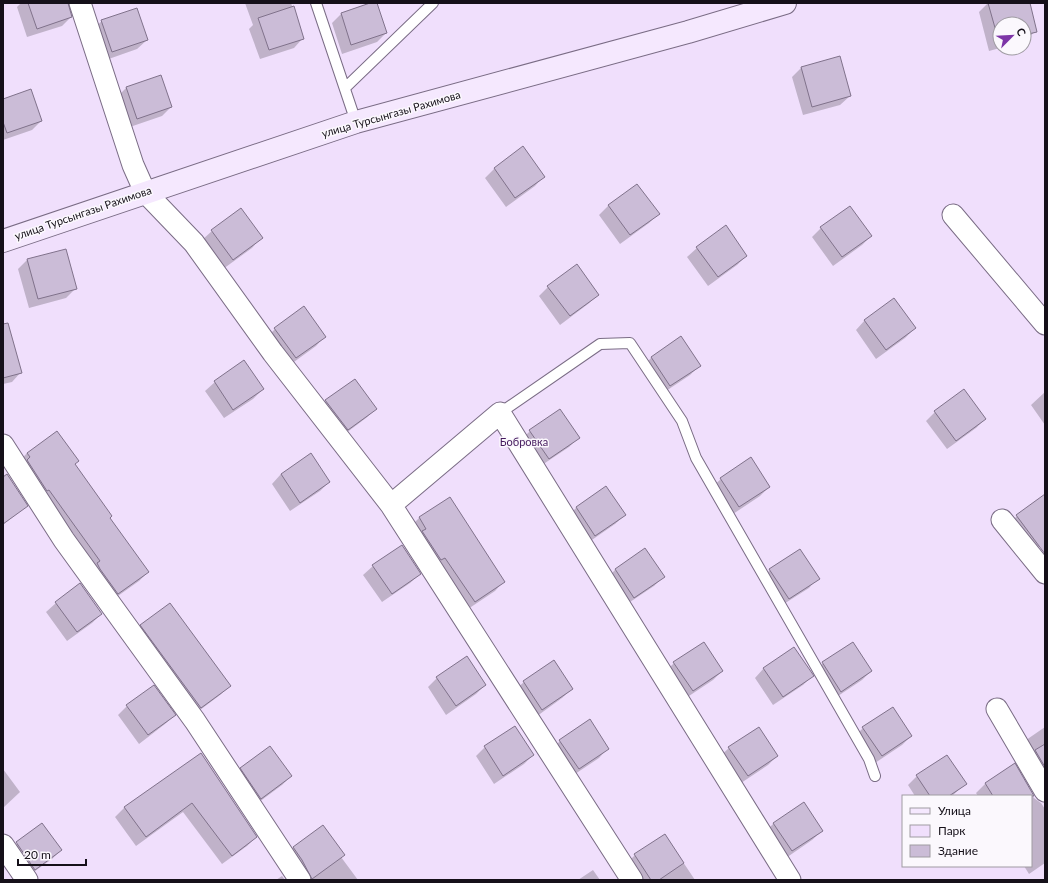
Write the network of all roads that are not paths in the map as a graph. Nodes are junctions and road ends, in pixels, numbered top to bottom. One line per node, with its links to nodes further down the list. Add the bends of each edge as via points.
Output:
1 (80, 3): 8 (street, via 133,165)
2 (316, 3): 6 (lane)
3 (433, 3): 6 (lane)
4 (785, 3): 5 (street, улица Турсынгазы Рахимова)
5 (741, 10): 7 (street, улица Турсынгазы Рахимова, via 688,32)
6 (345, 88): 7 (lane)
7 (356, 122): 8 (street, улица Турсынгазы Рахимова)
8 (146, 192): 10 (street, улица Турсынгазы Рахимова); 14 (street, via 194,243 273,353)
9 (953, 215): 11 (street)
10 (3, 241)
11 (1045, 324)
12 (500, 413): 14 (street); 18 (lane, via 600,344 630,344 682,421 696,458 869,759); 24 (street)
13 (3, 445): 22 (street, via 64,540 195,722)
14 (391, 505): 23 (street)
15 (1002, 520): 16 (street)
16 (1045, 573)
17 (997, 709): 19 (street)
18 (875, 776)
19 (1045, 791)
20 (3, 845): 21 (street)
21 (27, 880)
22 (300, 880)
23 (632, 880)
24 (790, 880)

